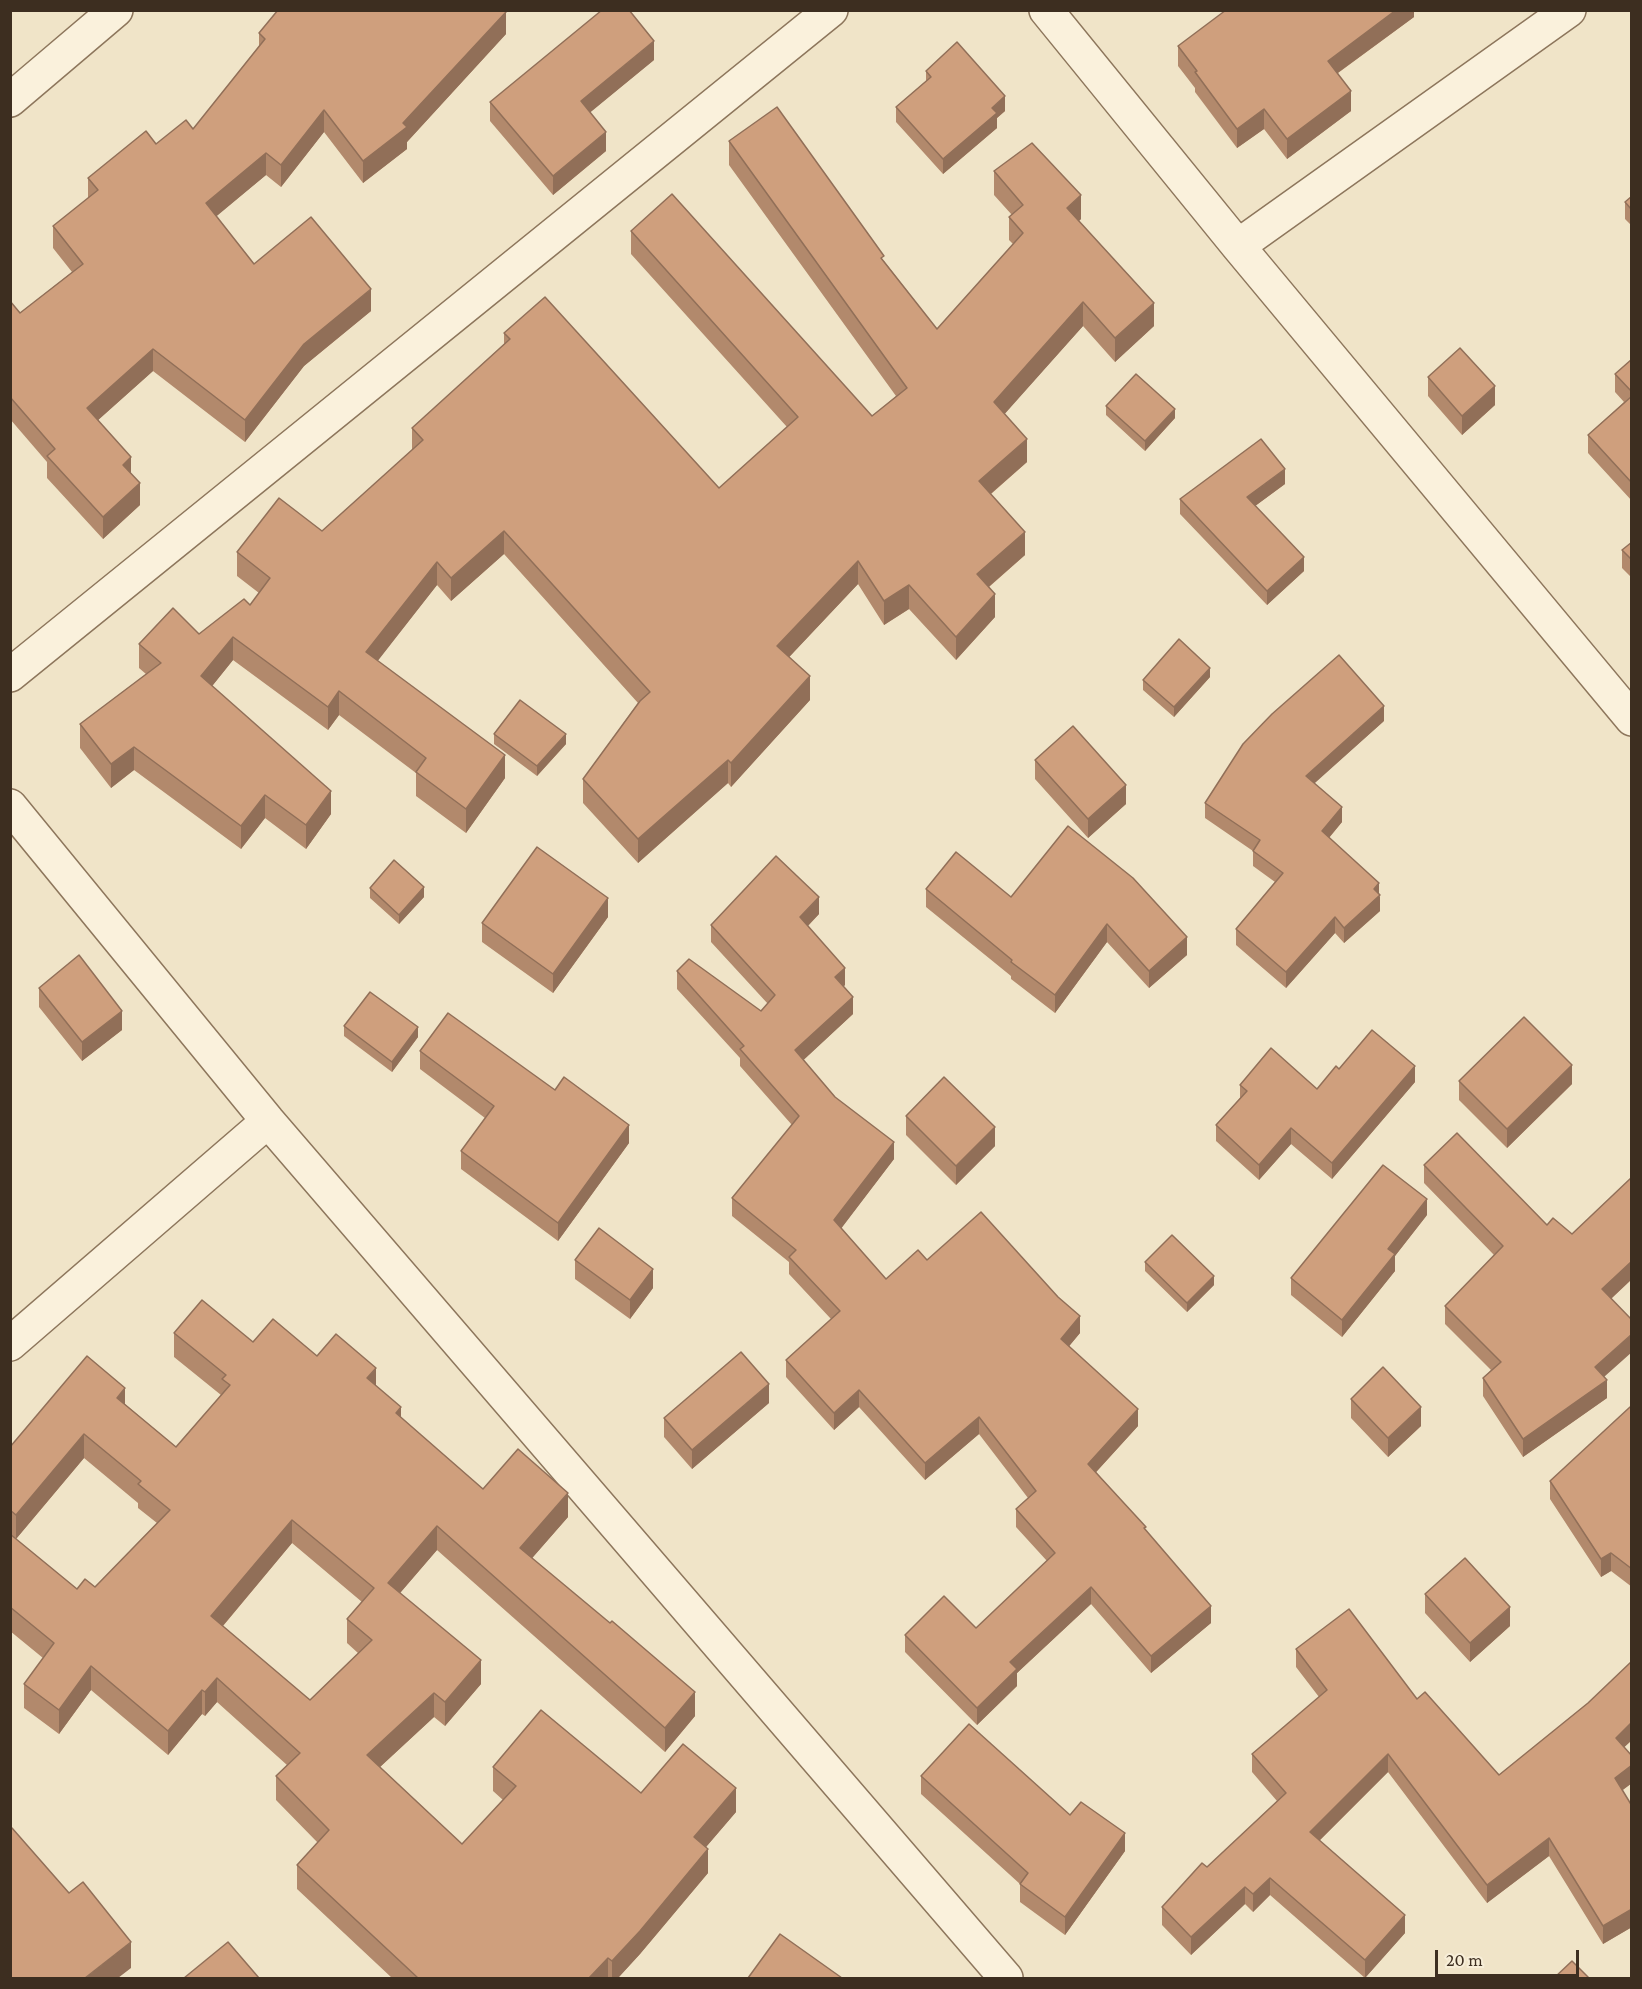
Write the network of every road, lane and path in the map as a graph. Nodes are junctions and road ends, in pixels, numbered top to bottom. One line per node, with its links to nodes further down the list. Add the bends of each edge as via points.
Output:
1 (116, 10): 5 (street)
2 (831, 10): 7 (street)
3 (1046, 10): 6 (street)
4 (1569, 10): 6 (street)
5 (10, 100)
6 (1238, 246): 8 (street)
7 (10, 675)
8 (1632, 719)
9 (10, 806): 10 (street)
10 (268, 1120): 11 (street); 12 (street)
11 (10, 1344)
12 (1006, 1978)

